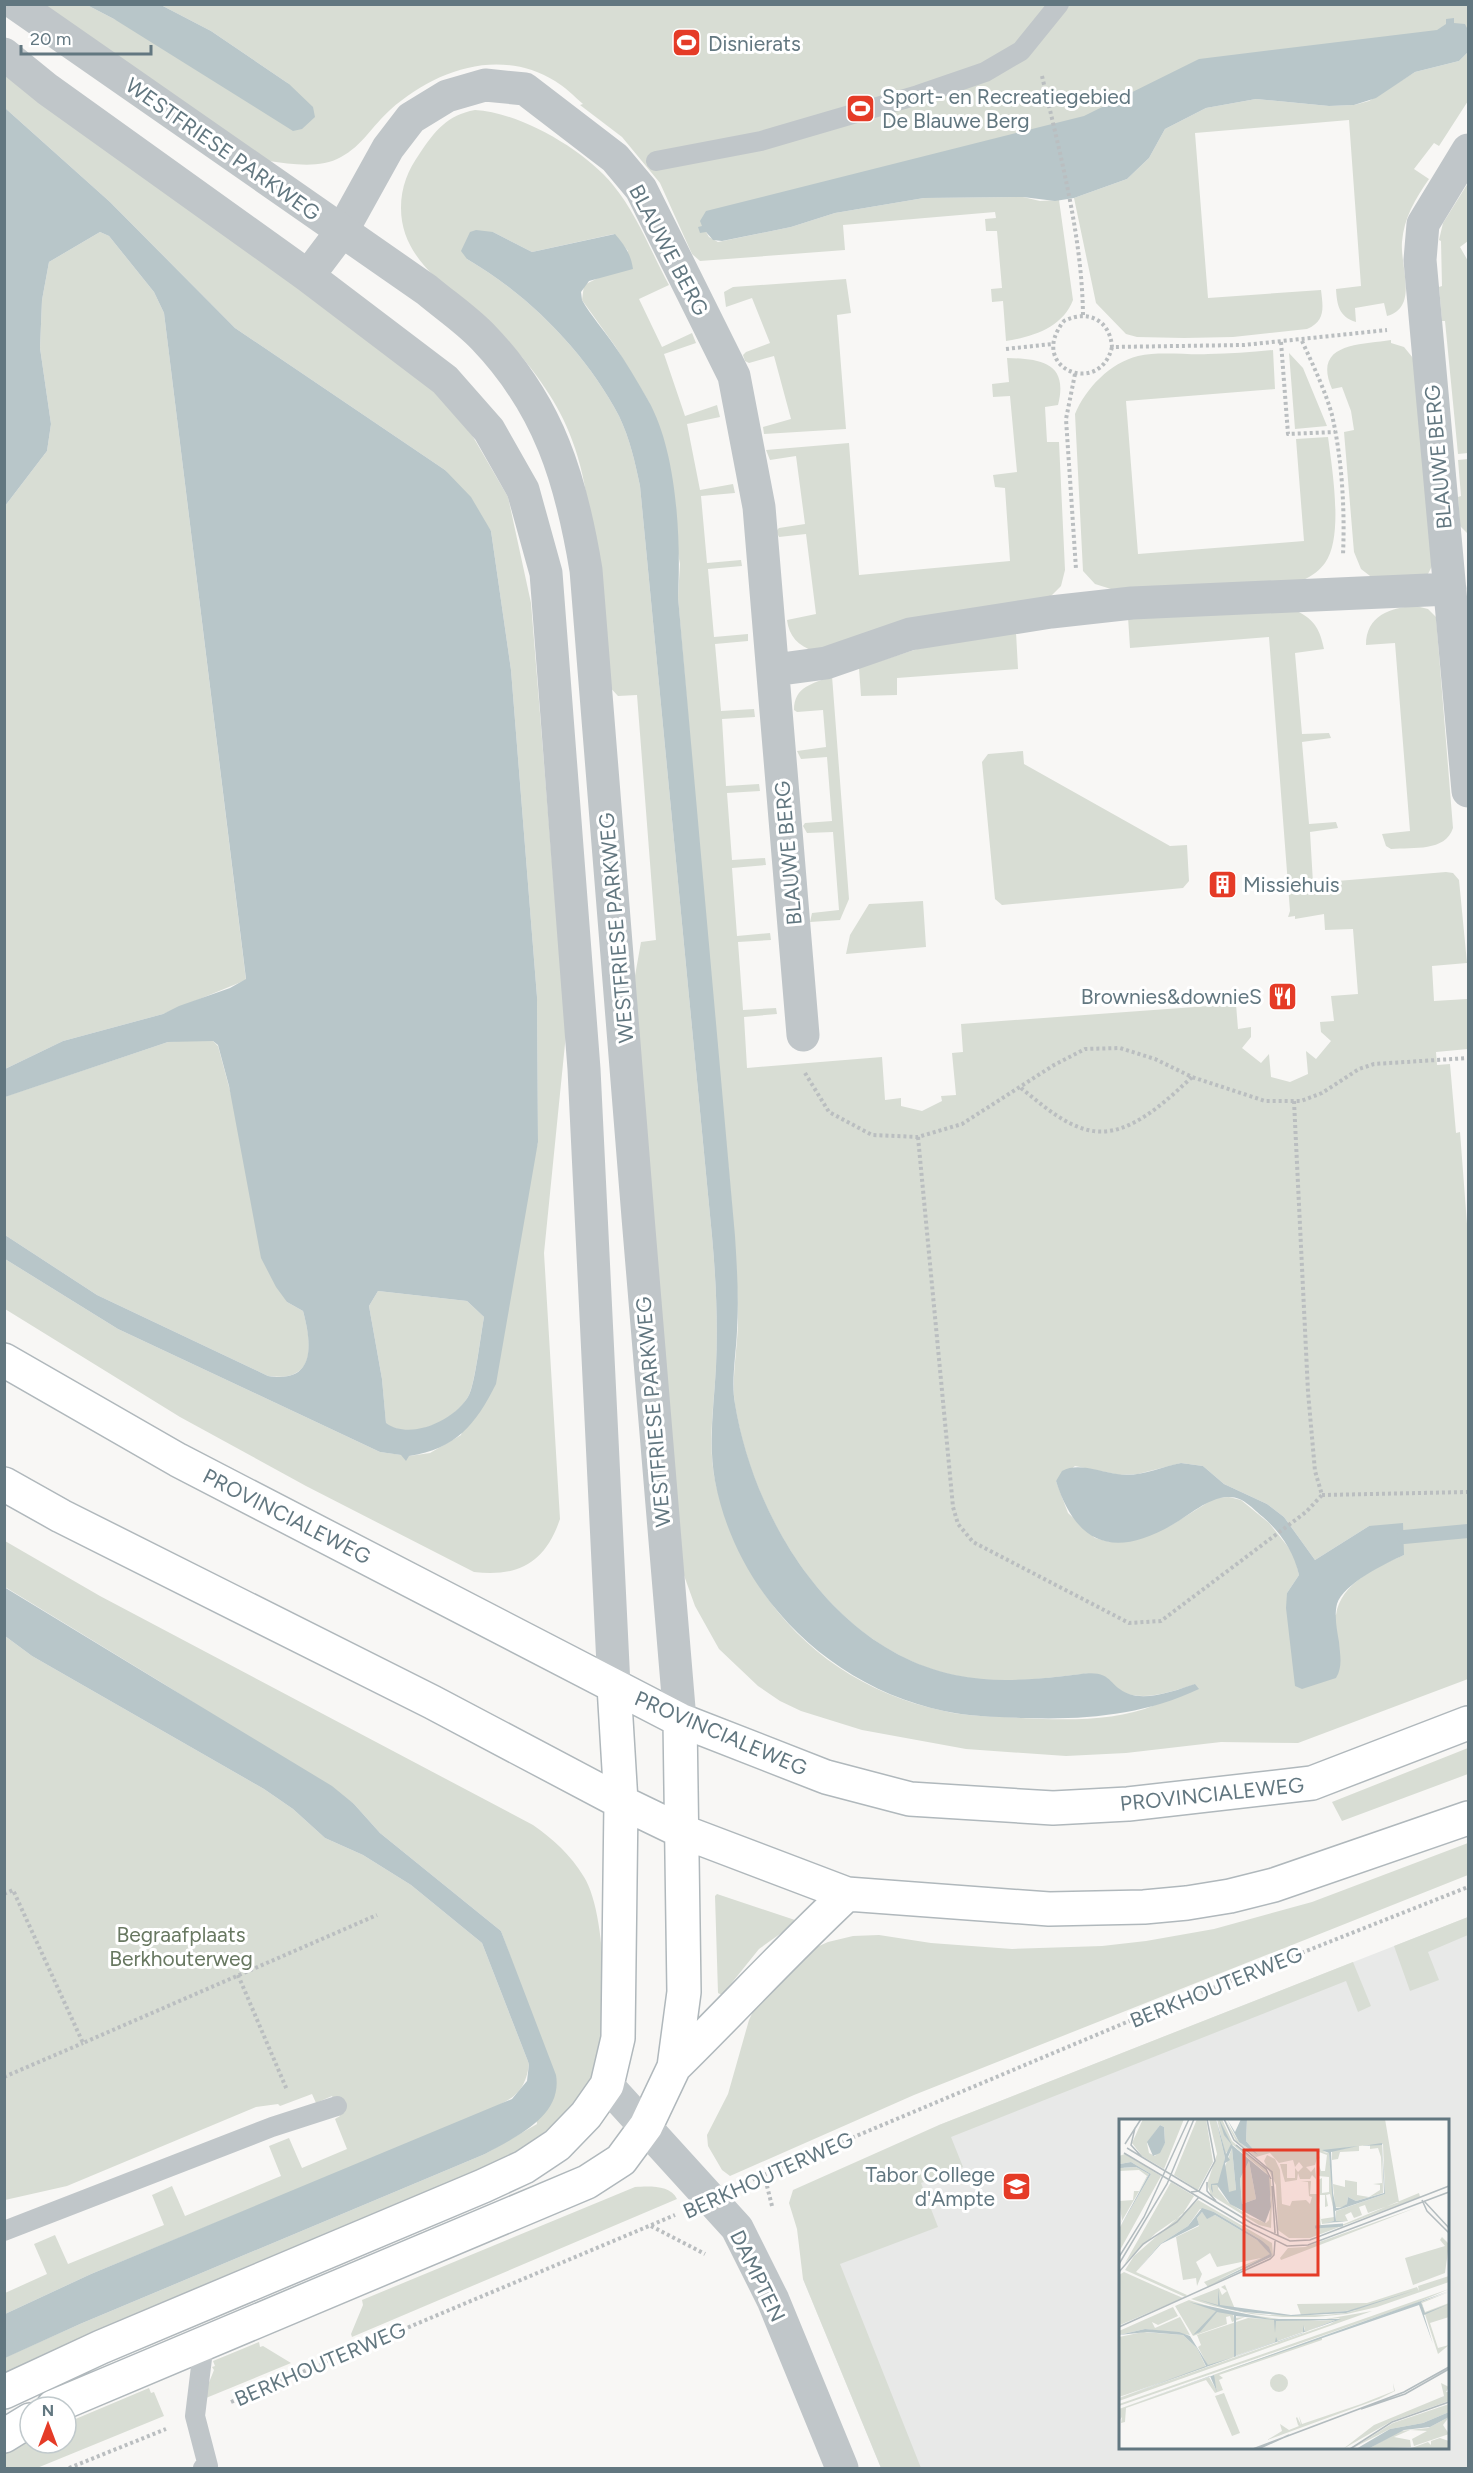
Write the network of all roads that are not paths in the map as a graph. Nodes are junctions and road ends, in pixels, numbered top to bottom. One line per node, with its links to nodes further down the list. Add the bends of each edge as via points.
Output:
1 (16, 4): 6 (street, WESTFRIESE PARKWEG)
2 (1059, 4): 5 (lane, via 1022,51 985,72 761,141)
3 (4, 54): 7 (street, WESTFRIESE PARKWEG)
4 (1468, 150): 8 (street, BLAUWE BERG, via 1423,224 1420,260)
5 (656, 161)
6 (342, 231): 7 (street, WESTFRIESE PARKWEG); 9 (street, BLAUWE BERG, via 388,148 411,118 447,96 485,85 525,89 615,158 641,189 734,376 759,507); 15 (street, WESTFRIESE PARKWEG, via 427,290 483,337 508,366 552,435 578,520 586,570)
7 (308, 276): 14 (street, WESTFRIESE PARKWEG, via 445,380 489,430 523,490 546,573 584,1070)
8 (1450, 589): 9 (street, via 1132,603 1080,609 940,628 910,634 826,663); 10 (street, BLAUWE BERG)
9 (774, 670): 11 (street, BLAUWE BERG)
10 (1468, 791)
11 (803, 1035)
12 (4, 1360): 14 (main road, PROVINCIALEWEG, via 178,1460)
13 (4, 1484): 17 (main road)
14 (614, 1686): 15 (main road, PROVINCIALEWEG); 17 (main road)
15 (680, 1720): 16 (main road, PROVINCIALEWEG, via 826,1777 910,1799 1053,1808 1312,1784); 19 (main road)
16 (1468, 1723)
17 (621, 1802): 19 (main road); 22 (main road, via 618,2038)
18 (1468, 1818): 20 (main road, via 1274,1885 1187,1903 1049,1910)
19 (681, 1831): 20 (main road); 21 (main road, via 684,1992)
20 (848, 1894): 21 (main road, via 785,1952)
21 (674, 2067): 24 (main road)
22 (607, 2085): 24 (street, DAMPTEN); 27 (main road, via 586,2115 557,2145 524,2166 100,2347)
23 (337, 2106): 25 (lane)
24 (646, 2126): 26 (main road, via 621,2160 587,2182); 32 (street, DAMPTEN, via 737,2228 773,2301)
25 (4, 2231)
26 (204, 2343): 28 (main road); 31 (lane, via 195,2416 208,2466)
27 (4, 2392)
28 (78, 2396)
29 (18, 2427): 30 (main road)
30 (4, 2436)
31 (203, 2469)
32 (842, 2469)

